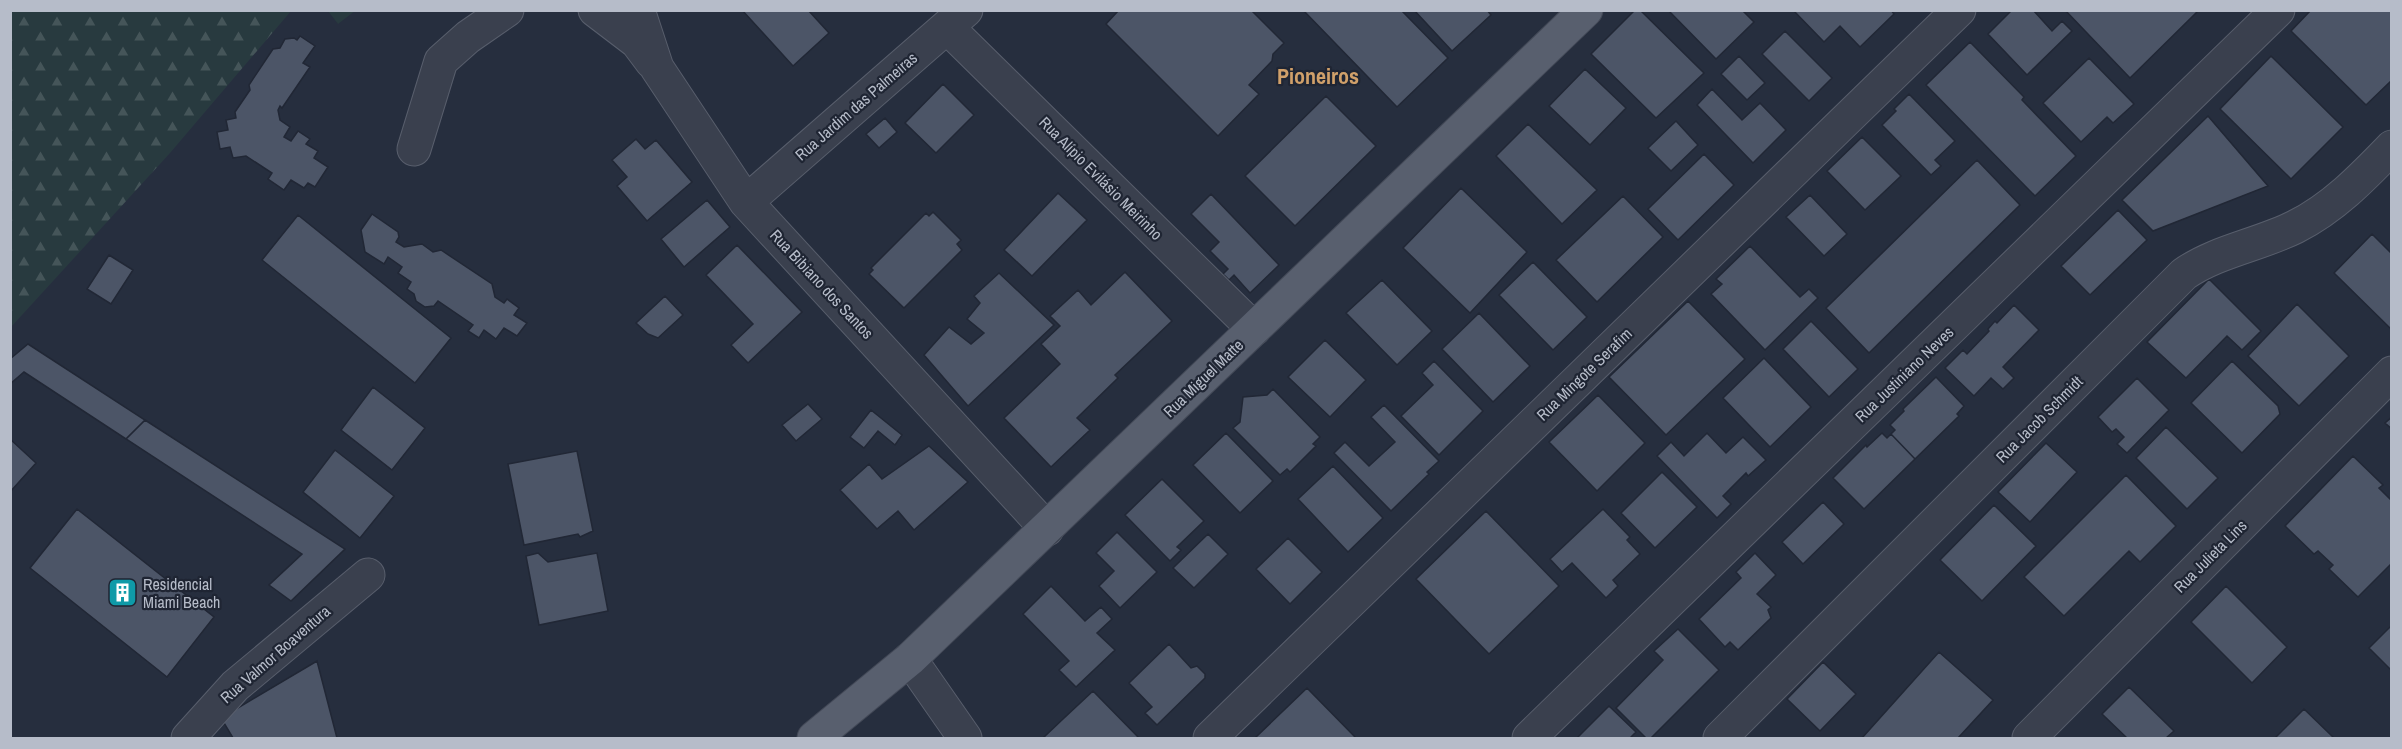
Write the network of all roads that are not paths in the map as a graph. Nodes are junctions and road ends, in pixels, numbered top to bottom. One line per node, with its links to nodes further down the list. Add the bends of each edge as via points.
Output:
1 (507, 10): 10 (street, via 441,62)
2 (595, 10): 8 (street, via 637,42)
3 (638, 10): 8 (street, Rua Bibiano dos Santos)
4 (1586, 10): 12 (main road, Rua Miguel Matte)
5 (1959, 10): 20 (street, Rua Mingote Serafim)
6 (2278, 10): 21 (street, Rua Justiniano Neves)
7 (957, 19): 11 (street, Rua Jardim das Palmeiras); 12 (street, Rua Alípio Evilásio Meirinho)
8 (657, 68): 11 (street, Rua Bibiano dos Santos)
9 (2391, 147): 22 (street, Rua Jacob Schmidt, via 2325,210 2293,228 2199,263 2184,274)
10 (414, 149)
11 (746, 202): 14 (street, Rua Bibiano dos Santos)
12 (1254, 328): 14 (main road, Rua Miguel Matte)
13 (2391, 373): 23 (street, Rua Julieta Lins)
14 (1047, 529): 16 (main road, Rua Miguel Matte)
15 (368, 575): 17 (street, Rua Valmor Boaventura, via 235,686)
16 (910, 659): 18 (main road, Rua Miguel Matte); 19 (street)
17 (188, 738)
18 (814, 738)
19 (965, 738)
20 (1210, 738)
21 (1529, 738)
22 (1720, 738)
23 (2029, 738)

